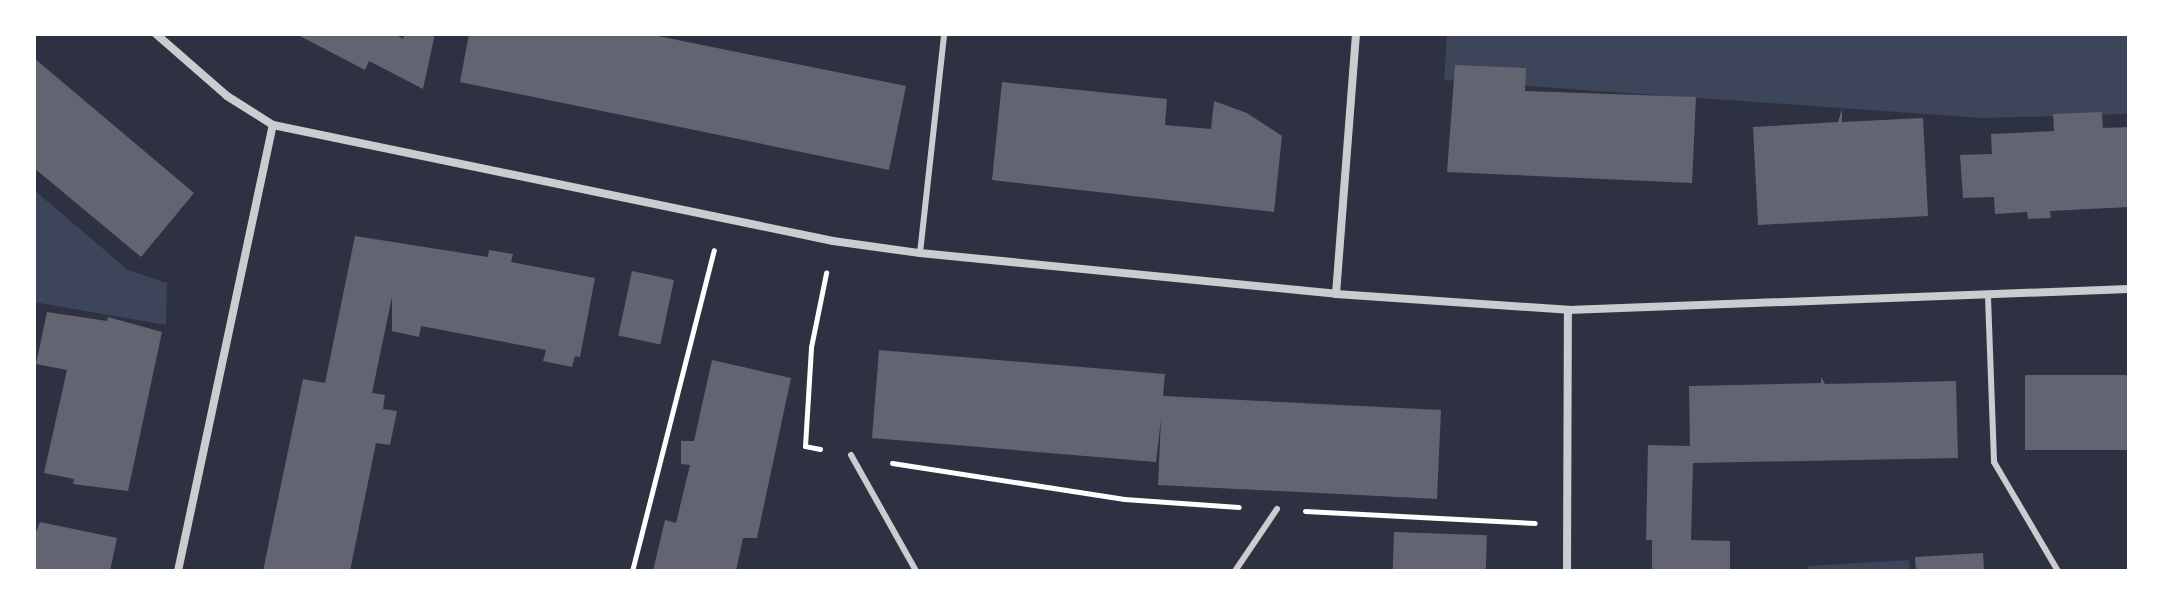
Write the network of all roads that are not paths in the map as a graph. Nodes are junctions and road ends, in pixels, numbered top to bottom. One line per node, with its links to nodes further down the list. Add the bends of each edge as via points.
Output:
1 (156, 34): 4 (street, via 227,96)
2 (944, 34): 5 (lane)
3 (1356, 34): 7 (street)
4 (273, 125): 5 (street, via 833,241); 12 (street)
5 (920, 253): 7 (street)
6 (2129, 289): 8 (street)
7 (1336, 294): 9 (street)
8 (1988, 297): 9 (street); 16 (lane, via 1994,462)
9 (1568, 310): 15 (street)
10 (851, 455): 13 (lane)
11 (1277, 509): 14 (lane)
12 (178, 571)
13 (916, 571)
14 (1235, 571)
15 (1567, 571)
16 (2058, 571)

